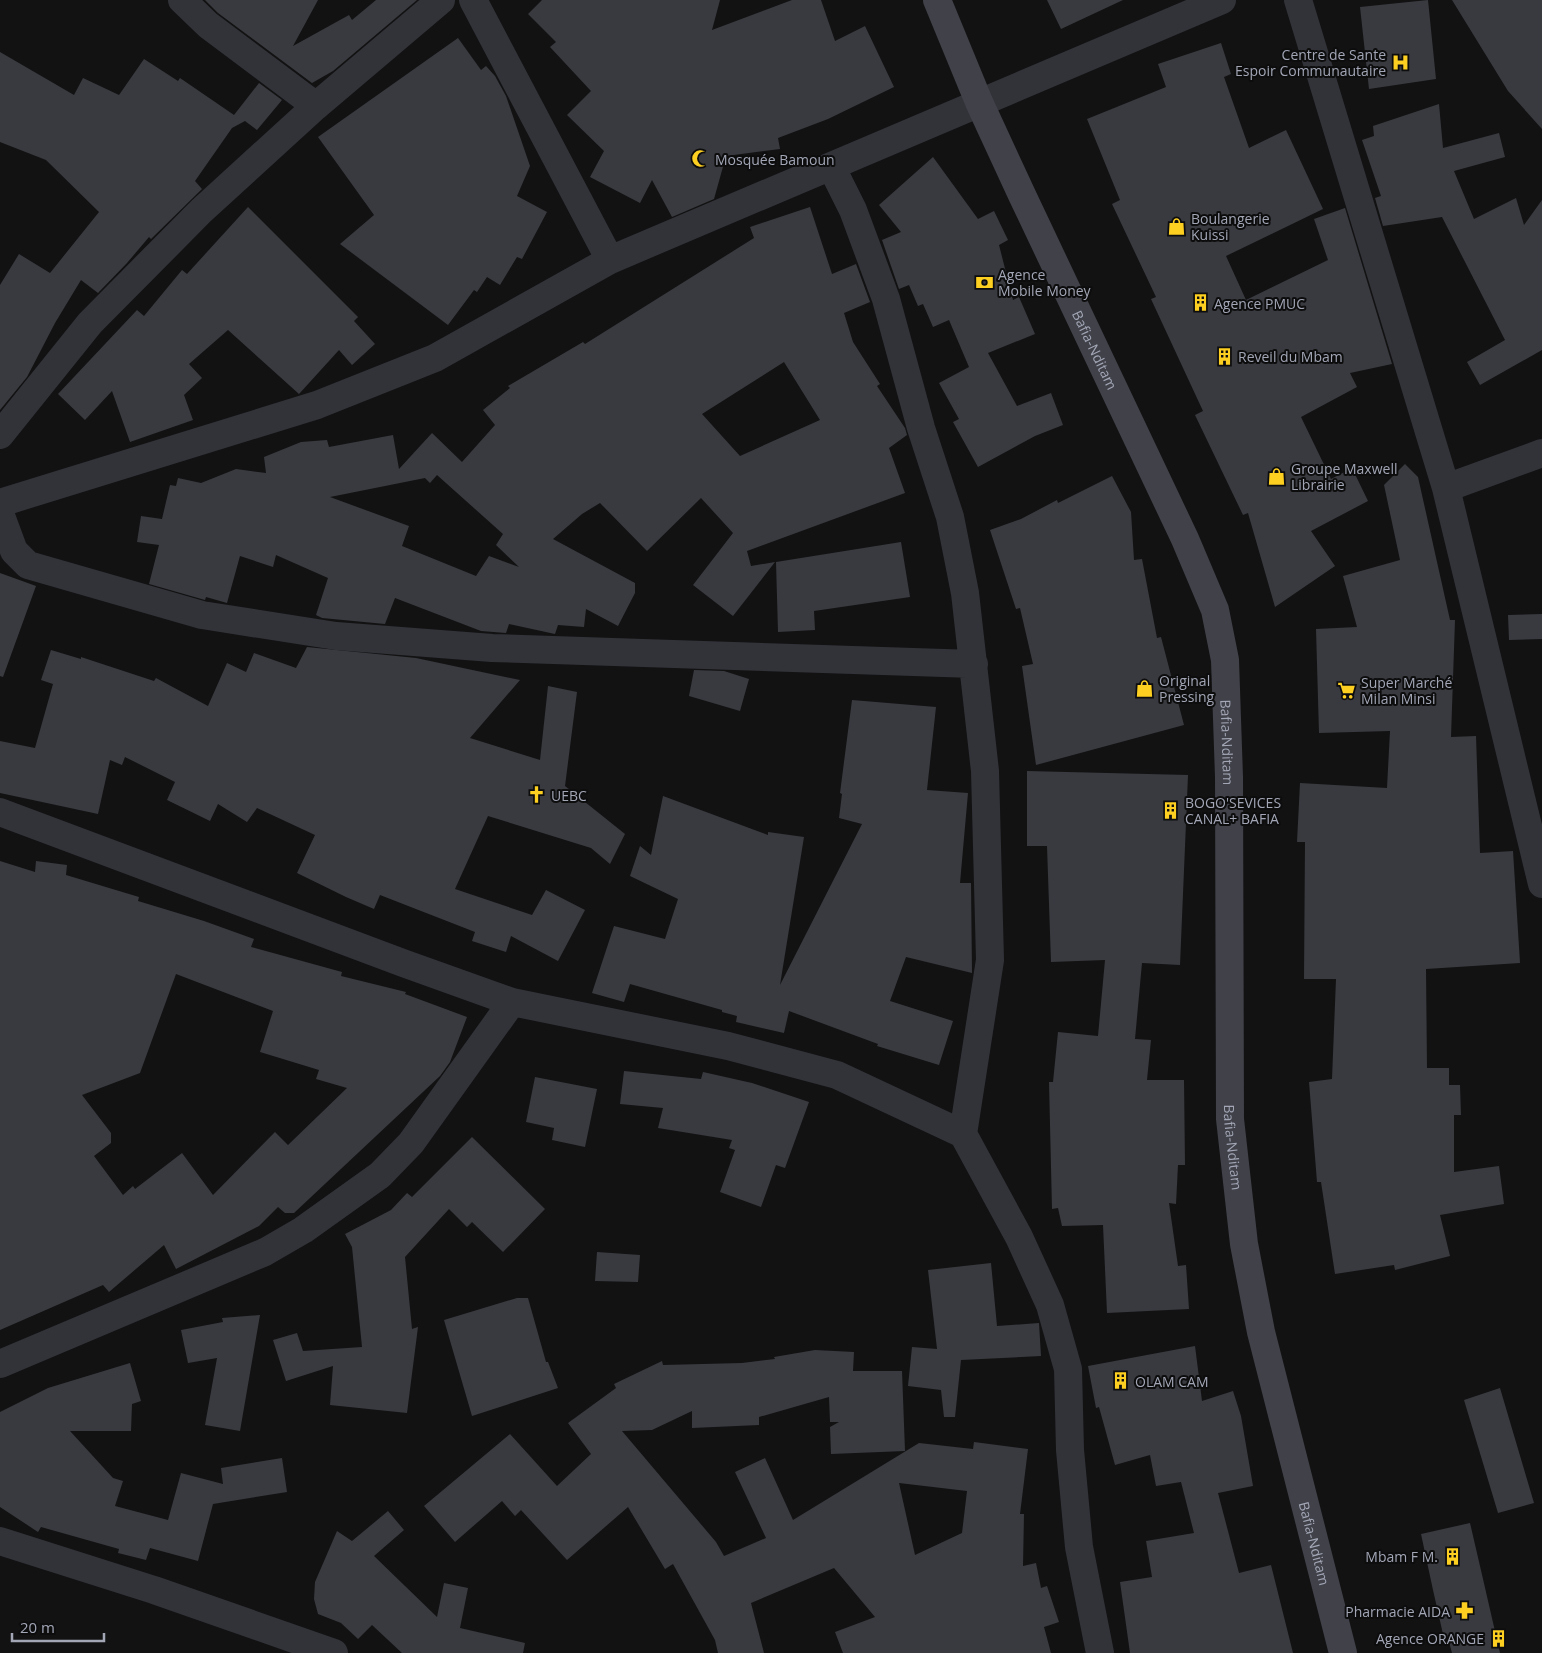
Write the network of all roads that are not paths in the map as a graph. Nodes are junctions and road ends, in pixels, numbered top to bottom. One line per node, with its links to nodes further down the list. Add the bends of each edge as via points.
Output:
1 (182, 0): 8 (street, via 208,25)
2 (441, 0): 8 (street)
3 (473, 0): 10 (street)
4 (937, 0): 7 (main road, Bafia-Nditam)
5 (1222, 0): 7 (street)
6 (1298, 0): 13 (street)
7 (979, 102): 9 (street); 25 (main road, Bafia-Nditam, via 1185,539 1215,610 1225,660 1229,777 1230,1118 1244,1244 1261,1332)
8 (316, 106): 11 (street, via 200,211 90,323)
9 (831, 166): 10 (street); 16 (street, via 853,210 886,299 921,428 945,501 960,558)
10 (610, 260): 14 (street, via 435,358 317,405)
11 (0, 435)
12 (1542, 453): 13 (street)
13 (1446, 488): 18 (street)
14 (0, 503)
15 (0, 513): 16 (street, via 14,551 28,565 202,616 263,626 336,636 492,648)
16 (974, 664): 20 (street, via 985,771 990,960)
17 (0, 812): 19 (street)
18 (1542, 884)
19 (512, 1002): 20 (street, via 728,1046 837,1074); 21 (street, via 411,1142 380,1175 303,1230 265,1252)
20 (963, 1134): 24 (street, via 1019,1237 1050,1305 1068,1369 1070,1450 1079,1547)
21 (0, 1364)
22 (0, 1541): 23 (street, via 154,1590)
23 (334, 1653)
24 (1100, 1653)
25 (1343, 1653)

